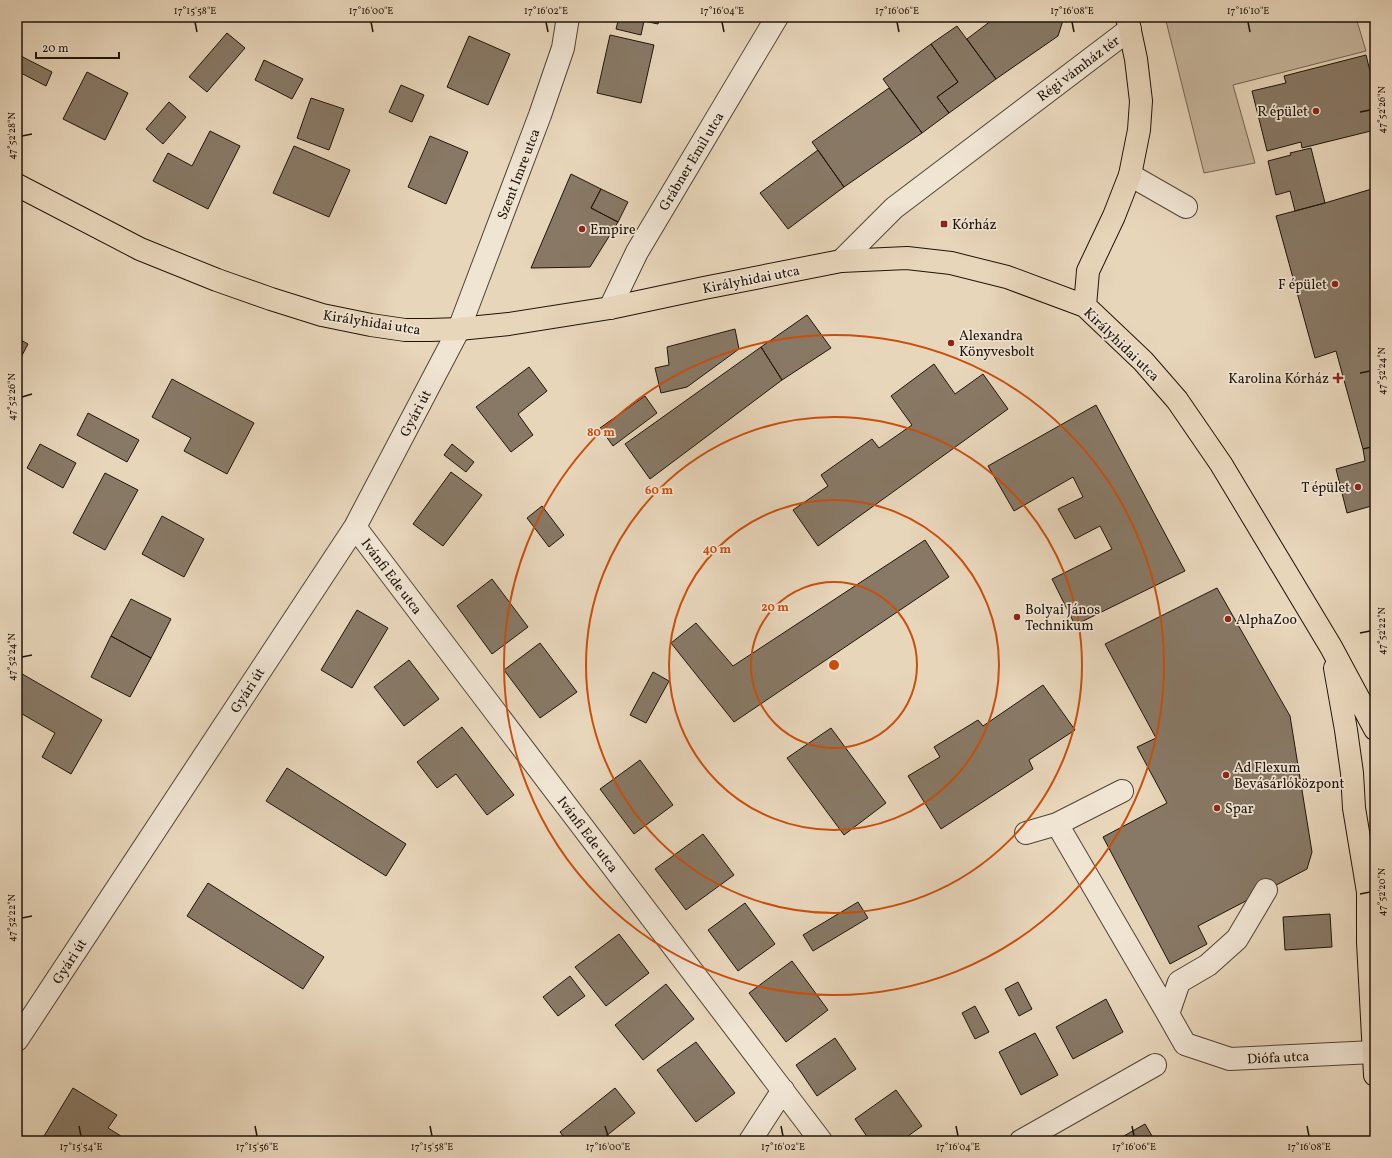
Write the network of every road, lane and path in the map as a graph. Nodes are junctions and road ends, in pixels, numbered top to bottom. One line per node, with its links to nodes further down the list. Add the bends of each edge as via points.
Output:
1 (568, 17): 10 (street, Szent Imre utca, via 563,48 540,115)
2 (777, 17): 9 (street, Grábner Emil utca, via 637,252)
3 (1128, 23): 4 (main road, Régi vámház tér, via 1141,101 1139,130); 7 (street, Régi vámház tér, via 894,208)
4 (1130, 175): 6 (street); 8 (main road, Régi vámház tér, via 1088,271)
5 (17, 185): 10 (main road, Királyhidai utca, via 140,249 271,299 322,315 371,325 411,330)
6 (1186, 207)
7 (841, 261): 8 (main road, Királyhidai utca, via 907,258 951,263 1007,277); 9 (main road, Királyhidai utca)
8 (1085, 306): 12 (main road, Királyhidai utca, via 1143,361 1177,400 1221,464)
9 (610, 308): 10 (main road, Királyhidai utca)
10 (459, 329): 11 (street, Gyári út)
11 (355, 527): 22 (street, Gyári út); 26 (street, Ivánfi Ede utca)
12 (1331, 648): 13 (main road, Királyhidai utca); 19 (main road, via 1346,730)
13 (1375, 729)
14 (1122, 791): 15 (street)
15 (1057, 824): 16 (street); 21 (street)
16 (1026, 833)
17 (1375, 860): 19 (main road)
18 (1266, 890): 21 (street, via 1237,939 1208,965 1179,982)
19 (1368, 892): 20 (main road)
20 (1372, 937): 23 (main road)
21 (1168, 1014): 23 (street, Diófa utca, via 1185,1044 1230,1059)
22 (17, 1040)
23 (1374, 1052): 25 (main road)
24 (1154, 1065): 29 (street)
25 (1375, 1075)
26 (783, 1090): 27 (street); 28 (street, Ivánfi Ede utca)
27 (750, 1141)
28 (821, 1141)
29 (1021, 1141)

